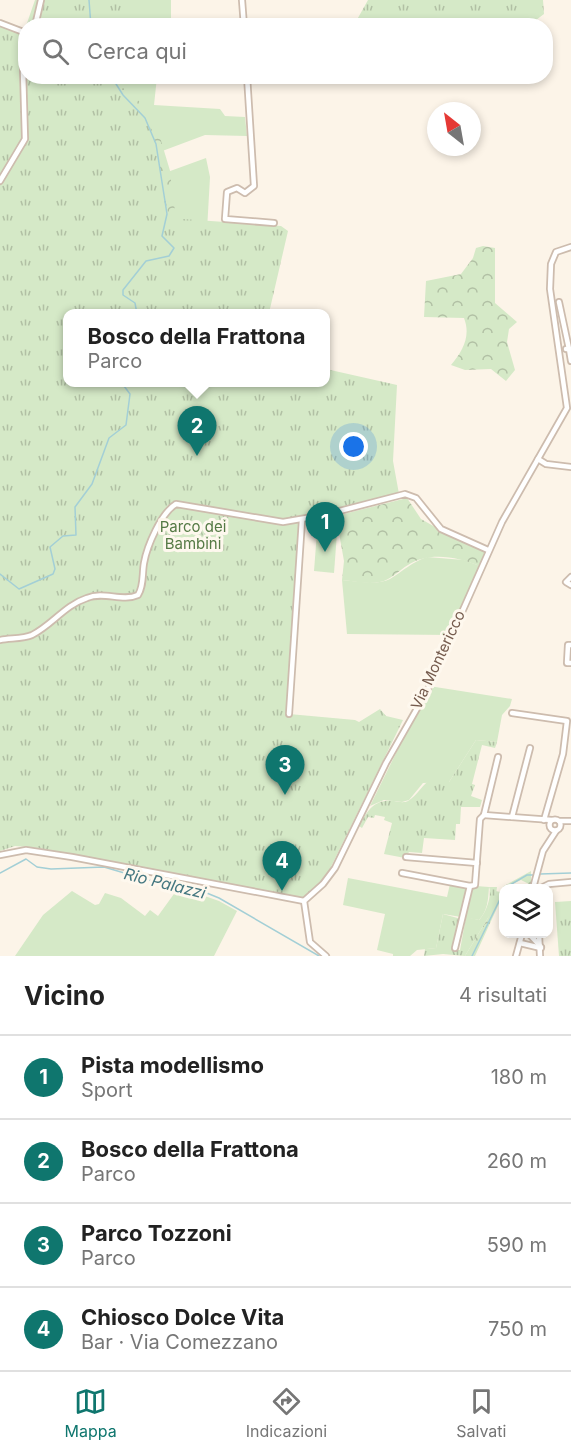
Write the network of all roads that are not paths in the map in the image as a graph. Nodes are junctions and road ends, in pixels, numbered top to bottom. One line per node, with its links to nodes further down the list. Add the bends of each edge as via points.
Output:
1 (41, 0): 3 (street)
2 (242, 0): 4 (street)
3 (36, 18)
4 (243, 18)
5 (0, 23): 6 (street)
6 (18, 30)
7 (23, 84): 9 (street, via 25,139)
8 (248, 84): 10 (street, via 254,186 245,193 237,189 227,192 225,219)
9 (0, 181)
10 (274, 223)
11 (571, 247): 14 (street, Via Montericco, via 556,252 551,264 550,290)
12 (559, 302): 13 (street)
13 (569, 349): 14 (street); 15 (street)
14 (560, 350): 16 (street, Via Montericco, via 567,408)
15 (571, 361)
16 (538, 459): 17 (street); 19 (street, Via Montericco)
17 (571, 468)
18 (302, 520): 19 (street, via 405,494 416,498 441,529); 22 (street, via 272,521 176,504 167,512 146,555 138,595 86,598 34,634); 26 (street)
19 (488, 550): 43 (street, Via Montericco, via 427,691 386,763 335,868)
20 (571, 578): 21 (street, via 567,582)
21 (571, 585)
22 (0, 640)
23 (571, 645): 24 (street, via 567,663)
24 (571, 663)
25 (512, 713): 27 (street)
26 (289, 714)
27 (569, 722): 32 (street)
28 (530, 748): 31 (street)
29 (498, 757): 30 (street)
30 (484, 815): 31 (street); 37 (street, via 480,819)
31 (512, 818): 32 (street)
32 (546, 818): 34 (street)
33 (571, 821): 34 (street); 34 (street, via 561,827)
34 (553, 824): 40 (street)
35 (0, 855): 43 (street, via 26,850)
36 (406, 857): 37 (street)
37 (477, 863): 42 (street)
38 (402, 873): 42 (street)
39 (571, 882): 41 (street)
40 (533, 884)
41 (549, 884)
42 (472, 886): 49 (street)
43 (304, 901): 51 (street, via 309,942)
44 (532, 938): 48 (street, via 533,942)
45 (533, 938): 50 (street)
46 (540, 938): 50 (street)
47 (521, 939): 48 (street); 52 (street)
48 (528, 945): 50 (street)
49 (455, 948)
50 (541, 948): 53 (street)
51 (326, 956)
52 (516, 956)
53 (540, 956)

